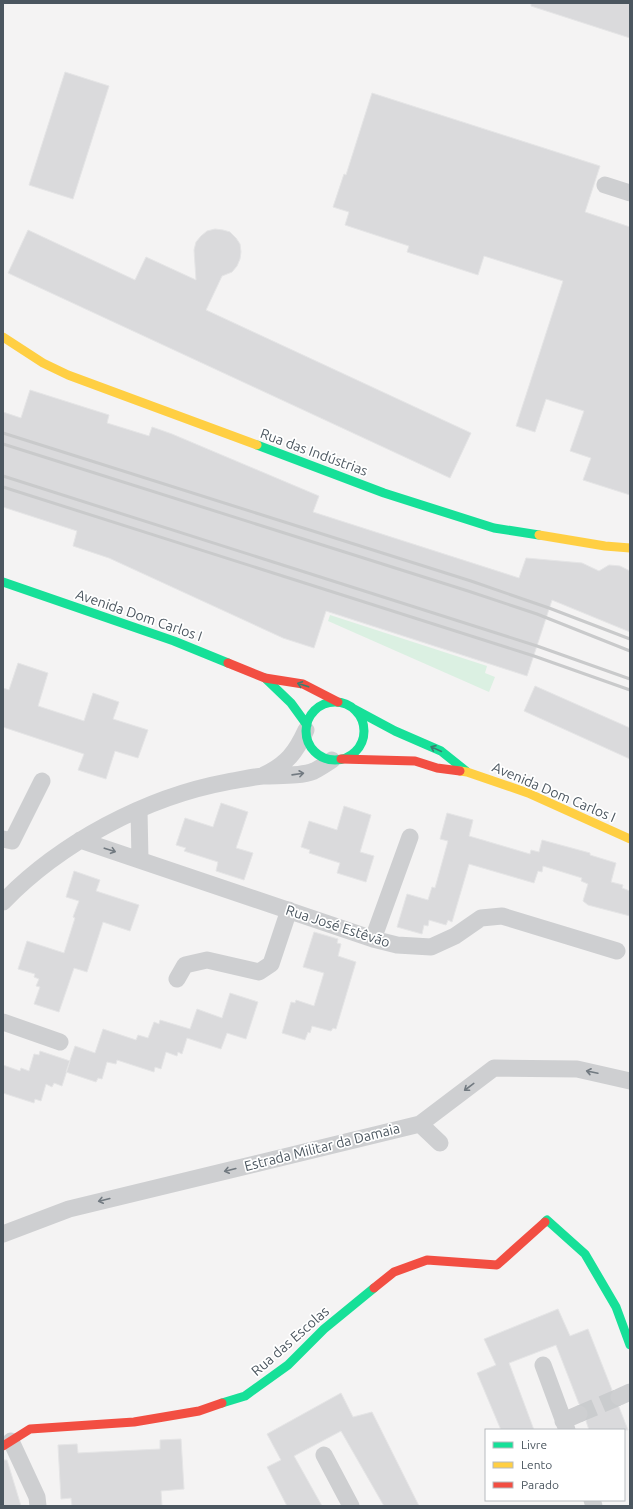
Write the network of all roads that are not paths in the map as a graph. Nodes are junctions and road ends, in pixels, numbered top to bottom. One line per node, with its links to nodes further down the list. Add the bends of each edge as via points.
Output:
1 (604, 185): 2 (street)
2 (630, 193)
3 (3, 337): 4 (street, Rua das Indústrias, via 43,363 68,375 384,493 494,528)
4 (630, 548)
5 (3, 582): 6 (street, Avenida Dom Carlos I, via 174,641)
6 (265, 678): 7 (street, Avenida Dom Carlos I, one-way to 6, via 303,684); 9 (street, Avenida Dom Carlos I, via 291,704)
7 (338, 702): 8 (street); 9 (street, via 321,705 315,710)
8 (354, 709): 10 (street, via 364,725 362,743 350,756); 11 (street, Avenida Dom Carlos I, one-way to 8, via 440,751)
9 (306, 727): 10 (street, via 310,747 324,758); 12 (street, via 290,757 282,765)
10 (337, 760): 11 (street, Avenida Dom Carlos I, via 415,761 437,768); 12 (street, one-way to 10, via 298,775 314,771)
11 (467, 772): 17 (street, Avenida Dom Carlos I, via 528,793)
12 (261, 776): 14 (street, via 198,789)
13 (42, 781): 16 (street, via 12,841)
14 (139, 810): 18 (street); 19 (street)
15 (410, 837): 22 (street)
16 (3, 839)
17 (630, 839)
18 (80, 840): 19 (street, Rua José Estêvão, one-way to 19); 20 (street, via 30,877)
19 (140, 860): 21 (street, Rua José Estêvão)
20 (3, 902)
21 (289, 910): 22 (street, Rua José Estêvão); 24 (street, via 271,964 259,972 207,960 185,965)
22 (373, 938): 23 (street, Rua José Estêvão, via 397,945 431,947 455,936 481,918 502,916)
23 (617, 951)
24 (177, 979)
25 (3, 1022): 26 (street)
26 (60, 1042)
27 (630, 1080): 28 (street, Estrada Militar da Damaia, one-way to 28, via 577,1069 494,1068)
28 (420, 1124): 29 (street); 30 (street, Estrada Militar da Damaia, one-way to 30, via 69,1209)
29 (440, 1143)
30 (3, 1234)
31 (630, 1345): 34 (street, Rua das Escolas, via 616,1307 585,1254 547,1220 496,1265 427,1260 394,1272 324,1329 288,1364 245,1396 199,1411 134,1422 30,1429)
32 (543, 1365): 33 (street)
33 (570, 1422)
34 (7, 1443): 36 (street, via 37,1496)
35 (324, 1455): 37 (street)
36 (38, 1506)
37 (351, 1506)

